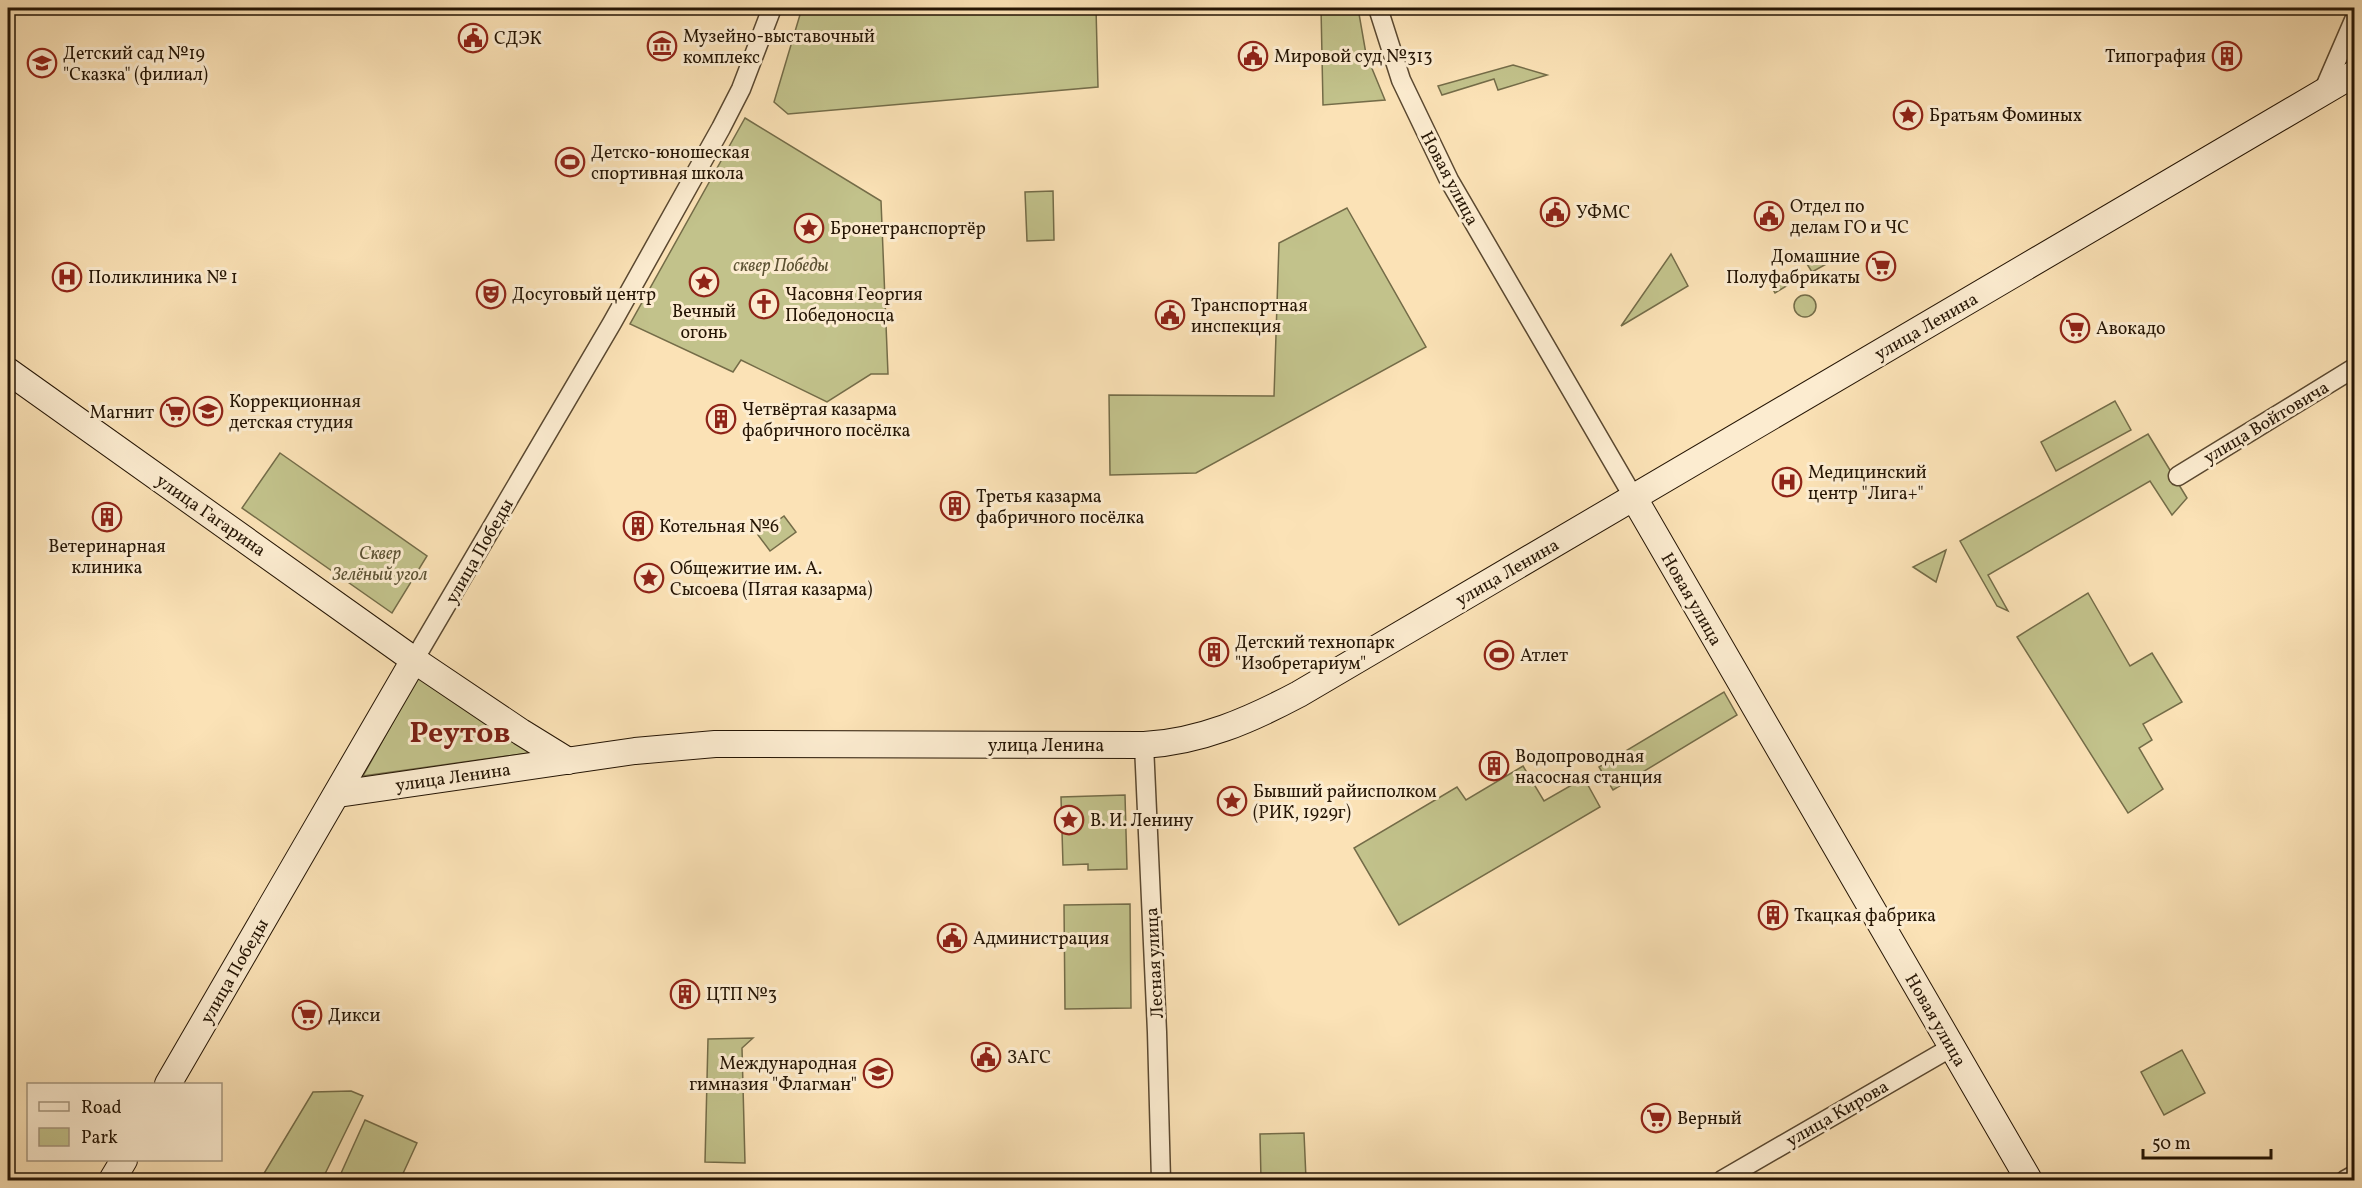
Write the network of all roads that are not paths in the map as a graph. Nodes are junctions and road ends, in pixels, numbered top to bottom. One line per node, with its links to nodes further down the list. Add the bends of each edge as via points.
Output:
1 (772, 8): 10 (street, улица Победы, via 721,128)
2 (1378, 8): 9 (street, Новая улица, via 1401,80 1449,180)
3 (2355, 20): 5 (street)
4 (2355, 74): 5 (street, улица Ленина)
5 (2322, 94): 9 (street, улица Ленина)
6 (2355, 368): 8 (street, улица Войтовича)
7 (8, 371): 10 (street, улица Гагарина)
8 (2178, 476)
9 (1634, 498): 11 (street, улица Ленина, via 1279,705 1201,737); 14 (street, Новая улица)
10 (414, 660): 12 (street); 13 (street, улица Победы)
11 (1144, 745): 12 (street, улица Ленина, via 715,744); 19 (street, Лесная улица)
12 (568, 761): 13 (street, улица Ленина)
13 (338, 794): 15 (street, улица Победы)
14 (1952, 1047): 20 (street, улица Кирова); 21 (street, Новая улица)
15 (169, 1083)
16 (123, 1161): 18 (street)
17 (2355, 1175): 22 (street)
18 (112, 1180)
19 (1161, 1180)
20 (1722, 1180)
21 (2029, 1180)
22 (2345, 1180)

